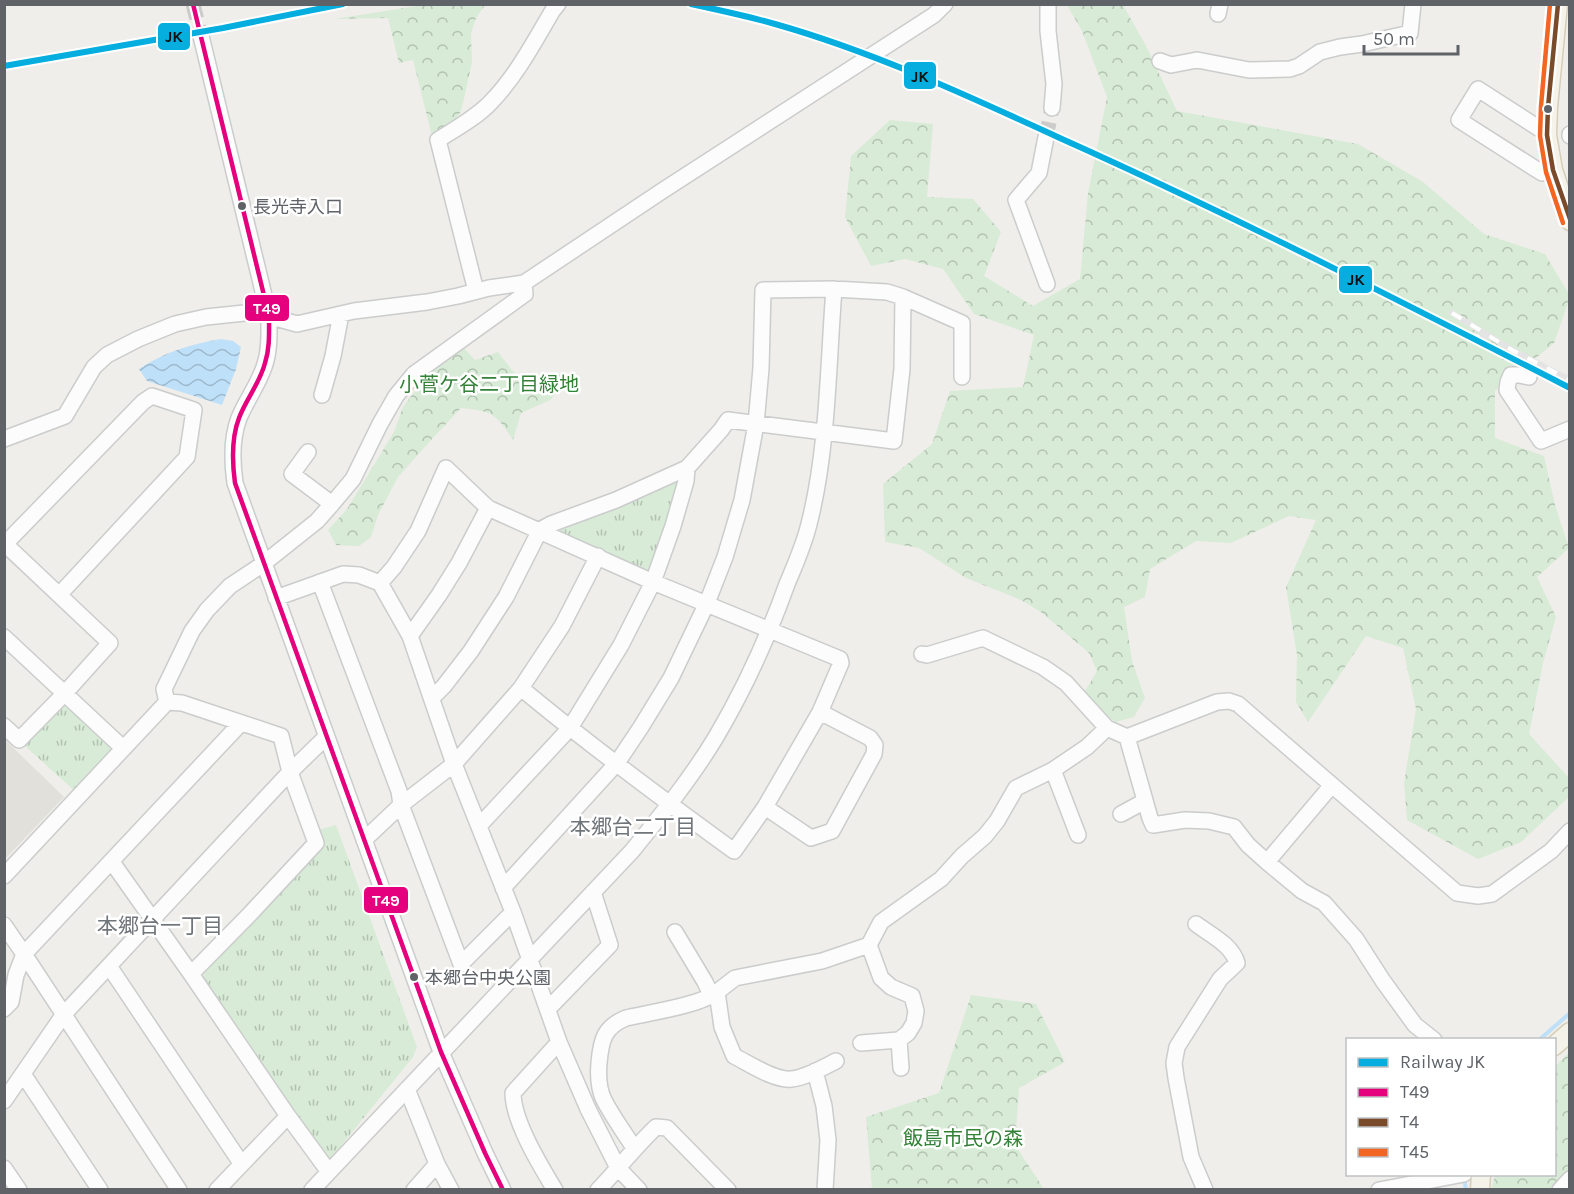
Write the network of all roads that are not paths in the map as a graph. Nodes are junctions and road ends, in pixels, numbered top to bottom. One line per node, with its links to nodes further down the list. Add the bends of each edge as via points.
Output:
1 (558, 4): 16 (street, via 513,76 490,104 438,140)
2 (945, 4): 13 (street, via 934,15)
3 (1048, 4): 8 (street)
4 (1413, 4): 7 (street, via 1410,33 1320,52 1290,69 1249,70 1197,60 1171,65)
5 (1558, 4): 9 (main road)
6 (201, 36): 19 (street)
7 (1160, 61)
8 (1052, 108)
9 (1547, 135): 11 (main road); 11 (street, via 1478,89 1459,120 1542,173)
10 (1046, 137): 14 (street, via 1039,173 1016,200)
11 (1560, 178): 12 (main road)
12 (1569, 218)
13 (524, 283): 16 (street); 29 (street, via 525,294 414,374 396,396 353,479)
14 (1047, 284)
15 (834, 289): 17 (street, via 887,292); 23 (street, via 763,290); 25 (street)
16 (476, 291): 18 (street)
17 (903, 297): 20 (street, via 962,323); 25 (street, via 902,369 894,441)
18 (341, 314): 19 (street, via 297,324); 22 (street)
19 (269, 316): 26 (street, via 254,312 206,317 138,339 107,355 94,367 65,416); 34 (street, via 265,366 239,418 232,464)
20 (962, 376)
21 (1529, 377): 24 (street, via 1511,375 1507,390 1541,441)
22 (322, 395)
23 (756, 424): 25 (street); 28 (street, via 728,420); 40 (street, via 742,500)
24 (1569, 429)
25 (824, 433): 41 (street, via 809,526)
26 (4, 439)
27 (308, 452): 29 (street, via 292,474)
28 (687, 468): 31 (street); 36 (street)
29 (332, 504): 34 (street)
30 (488, 508): 31 (street); 37 (street, via 446,468 418,531); 42 (street, via 459,563)
31 (540, 530): 33 (street); 47 (street, via 506,597 471,651)
32 (5, 544): 38 (street); 38 (street, via 143,402 152,396 194,410 187,458)
33 (598, 556): 36 (street); 45 (street, via 562,626)
34 (263, 564): 39 (street); 48 (street, via 230,586 192,631 164,689)
35 (320, 582): 37 (street, via 343,574); 39 (street); 63 (street)
36 (653, 582): 40 (street); 52 (street, via 621,645)
37 (380, 583): 42 (street)
38 (59, 595): 46 (street, via 110,643)
39 (276, 598): 54 (street)
40 (707, 603): 41 (street); 57 (street, via 671,678)
41 (771, 630): 49 (street, via 840,658); 64 (street, via 715,738)
42 (410, 636): 47 (street)
43 (4, 637): 46 (street)
44 (922, 654): 53 (street, via 983,638 1066,683)
45 (521, 688): 52 (street); 58 (street)
46 (65, 693): 51 (street, via 19,740); 56 (street)
47 (432, 698): 58 (street)
48 (167, 702): 50 (street, via 182,703); 56 (street)
49 (820, 712): 65 (street); 65 (street, via 870,738 875,745 874,754 832,831 811,838)
50 (241, 723): 60 (street, via 281,736); 71 (street)
51 (4, 726)
52 (570, 728): 57 (street); 67 (street)
53 (1107, 728): 55 (street); 59 (street)
54 (326, 737): 60 (street); 70 (street)
55 (1127, 737): 61 (street, via 1217,702 1229,701 1238,704); 62 (street)
56 (123, 748): 73 (street)
57 (617, 763): 64 (street); 74 (street)
58 (454, 764): 63 (street); 67 (street)
59 (1053, 770): 69 (street); 81 (street, via 1016,788 985,836 941,879 881,922)
60 (290, 772): 77 (street); 85 (street, via 316,843)
61 (1332, 785): 68 (street, via 1457,893 1492,894 1551,852); 72 (street)
62 (1145, 801): 66 (street); 72 (street, via 1153,825 1185,820 1233,827)
63 (401, 805): 70 (street); 76 (street, via 461,964)
64 (670, 805): 65 (street, via 734,851); 75 (street)
65 (765, 807)
66 (1121, 814)
67 (479, 826): 74 (street)
68 (1569, 831)
69 (1078, 836)
70 (364, 840): 96 (street)
71 (112, 862): 77 (street); 82 (street)
72 (1267, 862): 91 (street, via 1302,891 1324,903 1356,939 1415,1025)
73 (4, 876)
74 (503, 888): 76 (street)
75 (593, 892): 83 (street); 88 (street, via 610,945)
76 (513, 912): 83 (street)
77 (151, 919): 84 (street); 85 (street)
78 (1196, 924): 125 (street, via 1229,948 1237,963 1220,979 1177,1047 1174,1063 1191,1156)
79 (4, 925): 82 (street)
80 (675, 932): 86 (street)
81 (869, 945): 86 (street, via 822,961 735,978); 92 (street, via 881,978 912,996 914,1023)
82 (24, 954): 87 (street, via 10,1002); 89 (street)
83 (530, 960): 88 (street); 96 (street)
84 (109, 966): 89 (street); 105 (street)
85 (191, 974): 103 (street)
86 (714, 994): 99 (street, via 734,1056 773,1076 790,1080); 104 (street, via 692,1003 626,1017 605,1035 600,1045 600,1087)
87 (4, 1009)
88 (548, 1009): 93 (street)
89 (64, 1014): 100 (street); 114 (street)
90 (1569, 1032): 95 (main road)
91 (1431, 1038)
92 (899, 1040): 94 (street); 98 (street)
93 (559, 1042): 108 (street); 120 (street, via 513,1093 513,1105 534,1154)
94 (861, 1043)
95 (1556, 1044)
96 (441, 1052): 101 (street); 119 (street)
97 (836, 1061): 99 (street)
98 (901, 1068)
99 (815, 1071): 124 (street, via 828,1140)
100 (22, 1074): 102 (street); 113 (street)
101 (407, 1089): 106 (street); 109 (street)
102 (4, 1101)
103 (288, 1116): 105 (street); 109 (street)
104 (634, 1148): 108 (street); 123 (street, via 656,1127 667,1128)
105 (241, 1163): 115 (street)
106 (438, 1164): 117 (street); 118 (street)
107 (4, 1168): 112 (street)
108 (618, 1168): 121 (street); 122 (street)
109 (329, 1172): 116 (street)
110 (1453, 1176): 126 (street)
111 (1569, 1179): 127 (street)
112 (19, 1190)
113 (100, 1190)
114 (179, 1190)
115 (217, 1190)
116 (312, 1190)
117 (414, 1190)
118 (451, 1190)
119 (503, 1190)
120 (555, 1190)
121 (598, 1190)
122 (639, 1190)
123 (728, 1190)
124 (825, 1190)
125 (1205, 1190)
126 (1379, 1190)
127 (1560, 1190)

